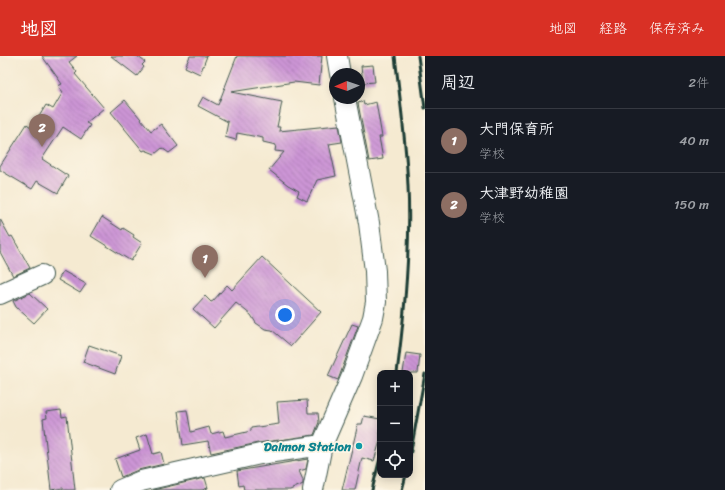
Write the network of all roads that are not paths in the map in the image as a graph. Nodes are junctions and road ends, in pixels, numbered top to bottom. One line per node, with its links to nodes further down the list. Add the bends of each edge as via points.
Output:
1 (337, 56): 2 (street)
2 (339, 68)
3 (346, 104): 6 (street, via 369,223 376,302 373,318 352,376)
4 (42, 275): 5 (street)
5 (0, 294)
6 (322, 445): 7 (street, via 260,454 141,481); 8 (street)
7 (120, 490)
8 (313, 490)

